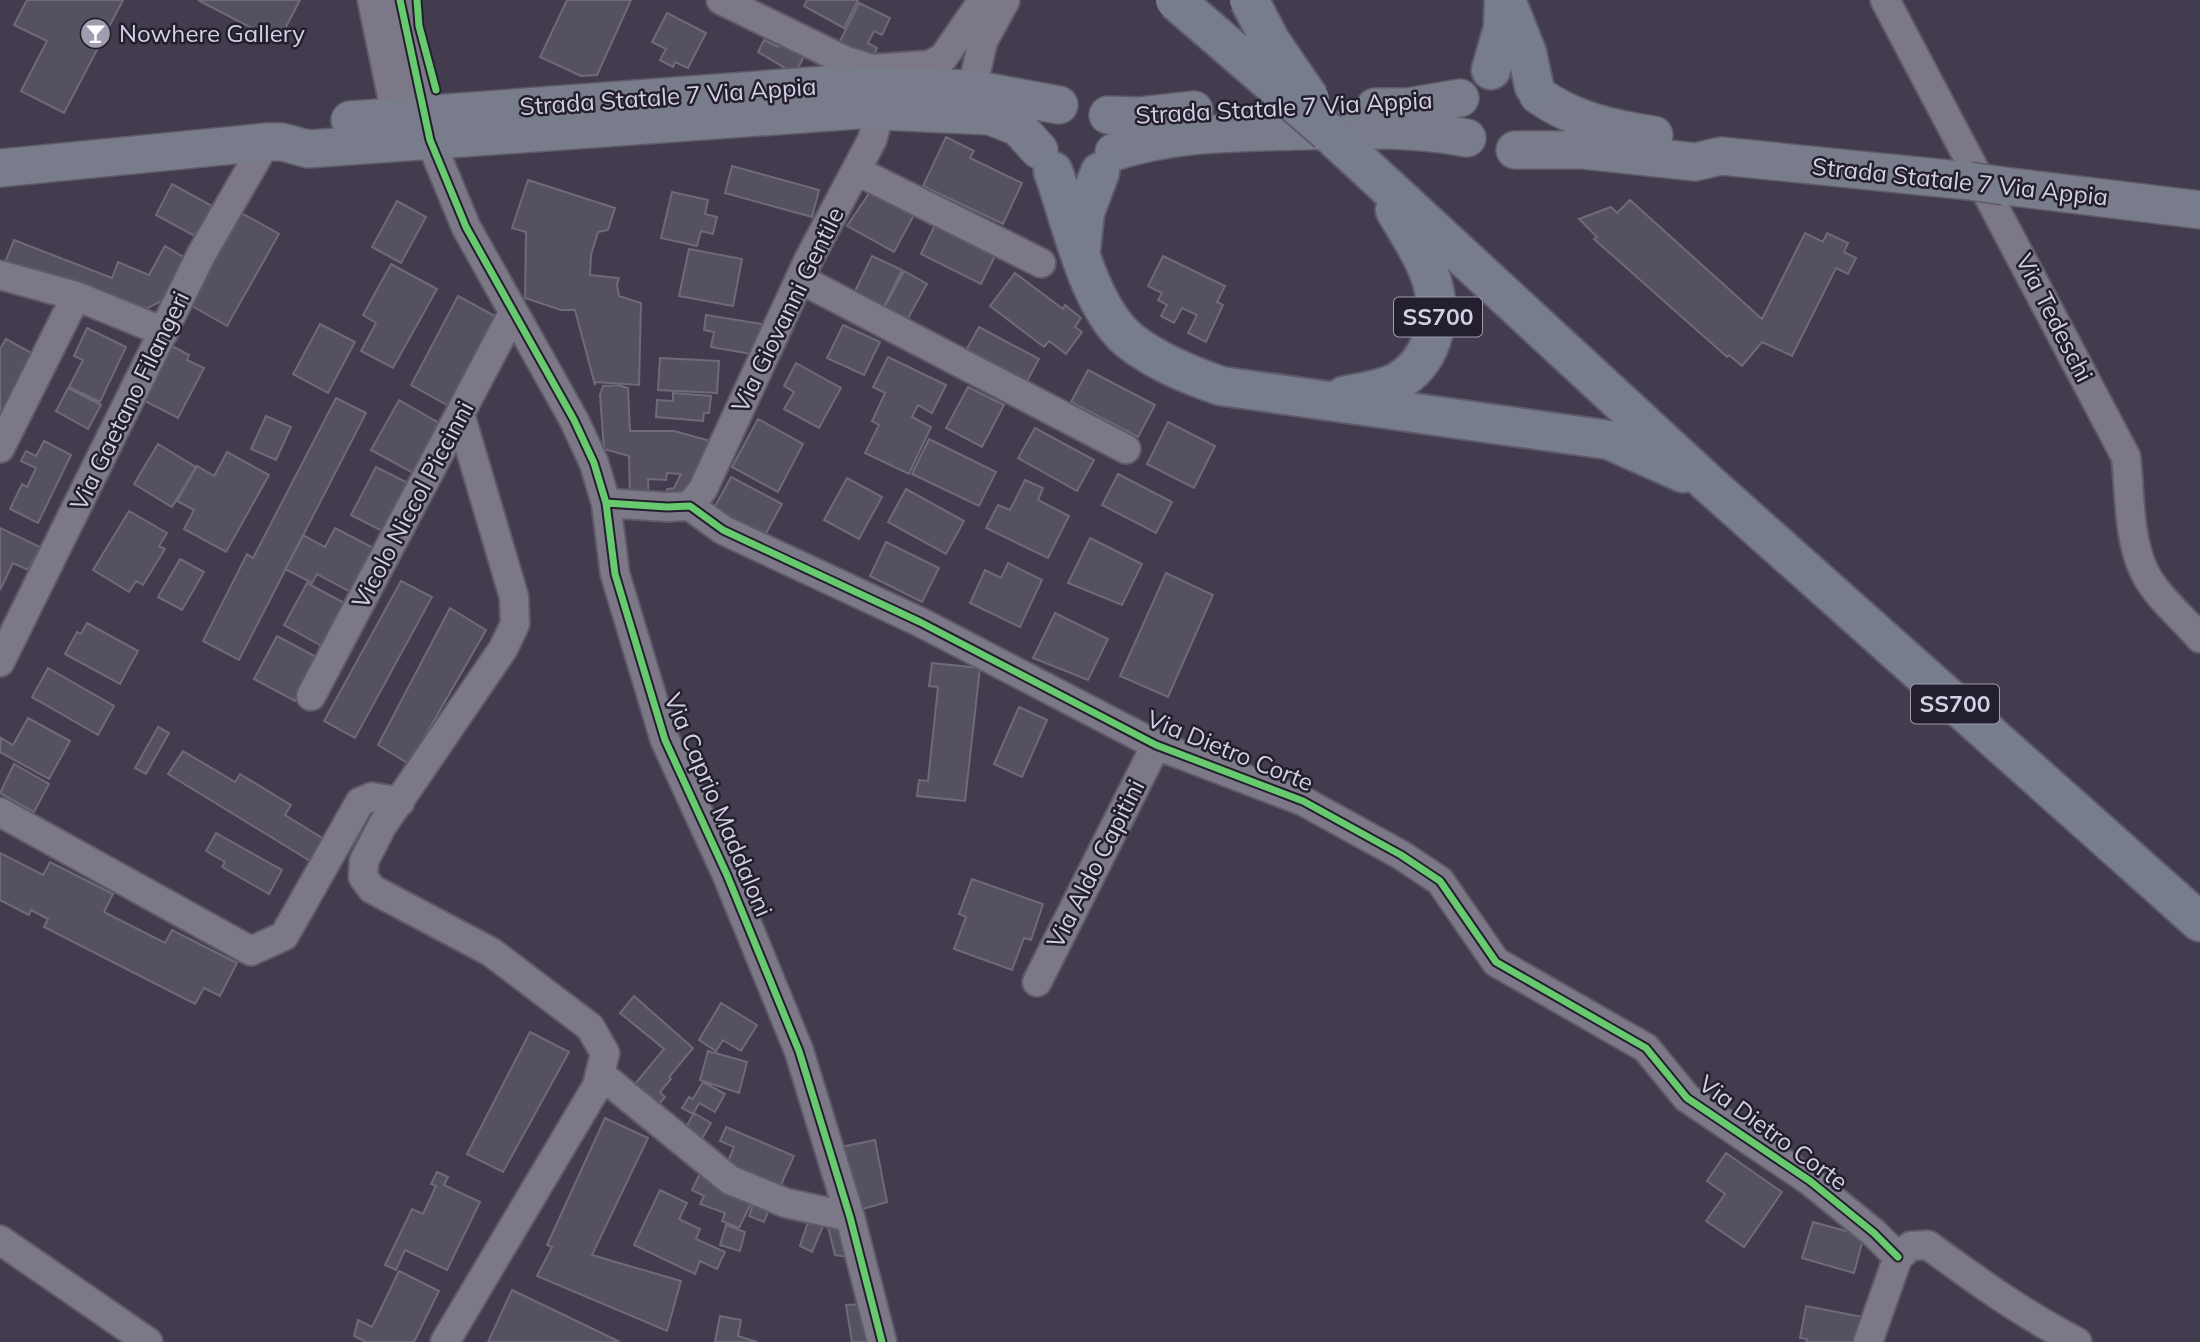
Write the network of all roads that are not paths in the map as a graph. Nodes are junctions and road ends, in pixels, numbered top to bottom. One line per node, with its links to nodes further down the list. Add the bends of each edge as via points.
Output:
1 (372, 0): 18 (street)
2 (400, 0): 18 (street)
3 (721, 0): 9 (street)
4 (1175, 0): 19 (highway, SS700, bridge)
5 (1249, 0): 19 (highway, SS700, bridge)
6 (1505, 0): 10 (highway, via 1503,28); 13 (highway, via 1527,53)
7 (1885, 0): 44 (street, Via Tedeschi, via 2126,457 2132,521 2143,570)
8 (1001, 8): 9 (street, via 979,6 943,58 929,65 872,69); 12 (street, via 976,63)
9 (817, 46): 11 (street)
10 (1491, 70): 13 (main road, Strada Statale 7 Via Appia, via 1515,72); 14 (main road, Strada Statale 7 Via Appia, via 1472,81)
11 (817, 86): 12 (main road, Strada Statale 7 Via Appia); 18 (main road, Strada Statale 7 Via Appia)
12 (972, 89): 15 (main road, Strada Statale 7 Via Appia)
13 (1536, 90): 22 (main road, via 1541,105 1539,128); 23 (main road, Strada Statale 7 Via Appia, via 1560,110 1611,128 1698,142)
14 (1460, 98): 17 (main road, Strada Statale 7 Via Appia, via 1408,107); 20 (main road, Strada Statale 7 Via Appia, via 1459,119)
15 (1059, 105): 17 (main road, Strada Statale 7 Via Appia, via 1085,101); 24 (main road, via 1042,124)
16 (880, 111): 18 (main road, Strada Statale 7 Via Appia); 24 (main road, Strada Statale 7 Via Appia, via 990,116 1018,127); 27 (street, Via Giovanni Gentile)
17 (1108, 115): 25 (main road, Strada Statale 7 Via Appia, via 1114,127)
18 (413, 129): 21 (main road, Strada Statale 7 Via Appia, via 308,149); 35 (street, Via Caprio Maddaloni)
19 (1328, 132): 28 (highway, SS700)
20 (1467, 138): 22 (main road, Strada Statale 7 Via Appia, via 1489,152); 25 (main road, Strada Statale 7 Via Appia, via 1406,128 1195,134 1151,140)
21 (274, 142): 26 (main road, Strada Statale 7 Via Appia); 36 (street, Via Gaetano Filangeri, via 201,256)
22 (1515, 150): 23 (main road, Strada Statale 7 Via Appia, via 1583,150 1695,162)
23 (1721, 156): 29 (main road, Strada Statale 7 Via Appia, bridge)
24 (1046, 160): 25 (main road, Strada Statale 7 Via Appia, via 1071,179 1091,177); 31 (highway, SS700)
25 (1107, 162): 31 (highway, via 1085,212)
26 (0, 168)
27 (857, 172): 30 (street); 33 (street, Via Giovanni Gentile)
28 (1377, 178): 37 (highway, SS700, via 1426,264 1437,294 1438,320 1428,349 1414,369 1395,383); 41 (highway, SS700)
29 (2200, 210)
30 (1041, 263)
31 (1087, 272): 37 (highway, SS700, via 1128,339 1184,373 1221,386)
32 (0, 275): 34 (street)
33 (800, 279): 40 (street); 43 (street, Via Giovanni Gentile, via 703,489)
34 (76, 296): 36 (street); 39 (street)
35 (513, 313): 38 (street, Vicolo Niccol Piccinni); 42 (street, Via Caprio Maddaloni, via 574,420)
36 (164, 332): 45 (street, Via Gaetano Filangeri)
37 (1325, 400): 41 (highway, via 1609,440)
38 (460, 414): 46 (street, Vicolo Niccol Piccinni); 48 (street, via 514,597 515,624)
39 (0, 449)
40 (1126, 449)
41 (1710, 485): 50 (highway, SS700)
42 (606, 503): 43 (street); 53 (street, Via Caprio Maddaloni, via 615,574 665,740 799,1051)
43 (690, 506): 47 (street, Via Dietro Corte, via 723,530 920,622)
44 (2200, 638)
45 (0, 662)
46 (312, 695)
47 (1156, 745): 51 (street, Via Aldo Capitini); 55 (street, Via Dietro Corte, via 1303,801 1440,881 1496,962 1646,1048 1687,1098 1810,1181)
48 (405, 796): 49 (street, via 360,802 284,936 251,951); 52 (street, via 363,861 363,877 372,889 491,952 590,1027 605,1053)
49 (0, 812)
50 (2200, 922)
51 (1037, 982)
52 (600, 1073): 53 (street, via 730,1180 786,1203); 57 (street, via 597,1086)
53 (850, 1217): 58 (street, Via Caprio Maddaloni)
54 (0, 1240): 56 (street)
55 (1898, 1257): 59 (street); 60 (street, via 1911,1246 1928,1245 1984,1288)
56 (148, 1342)
57 (445, 1342)
58 (882, 1342)
59 (1868, 1342)
60 (2077, 1342)

